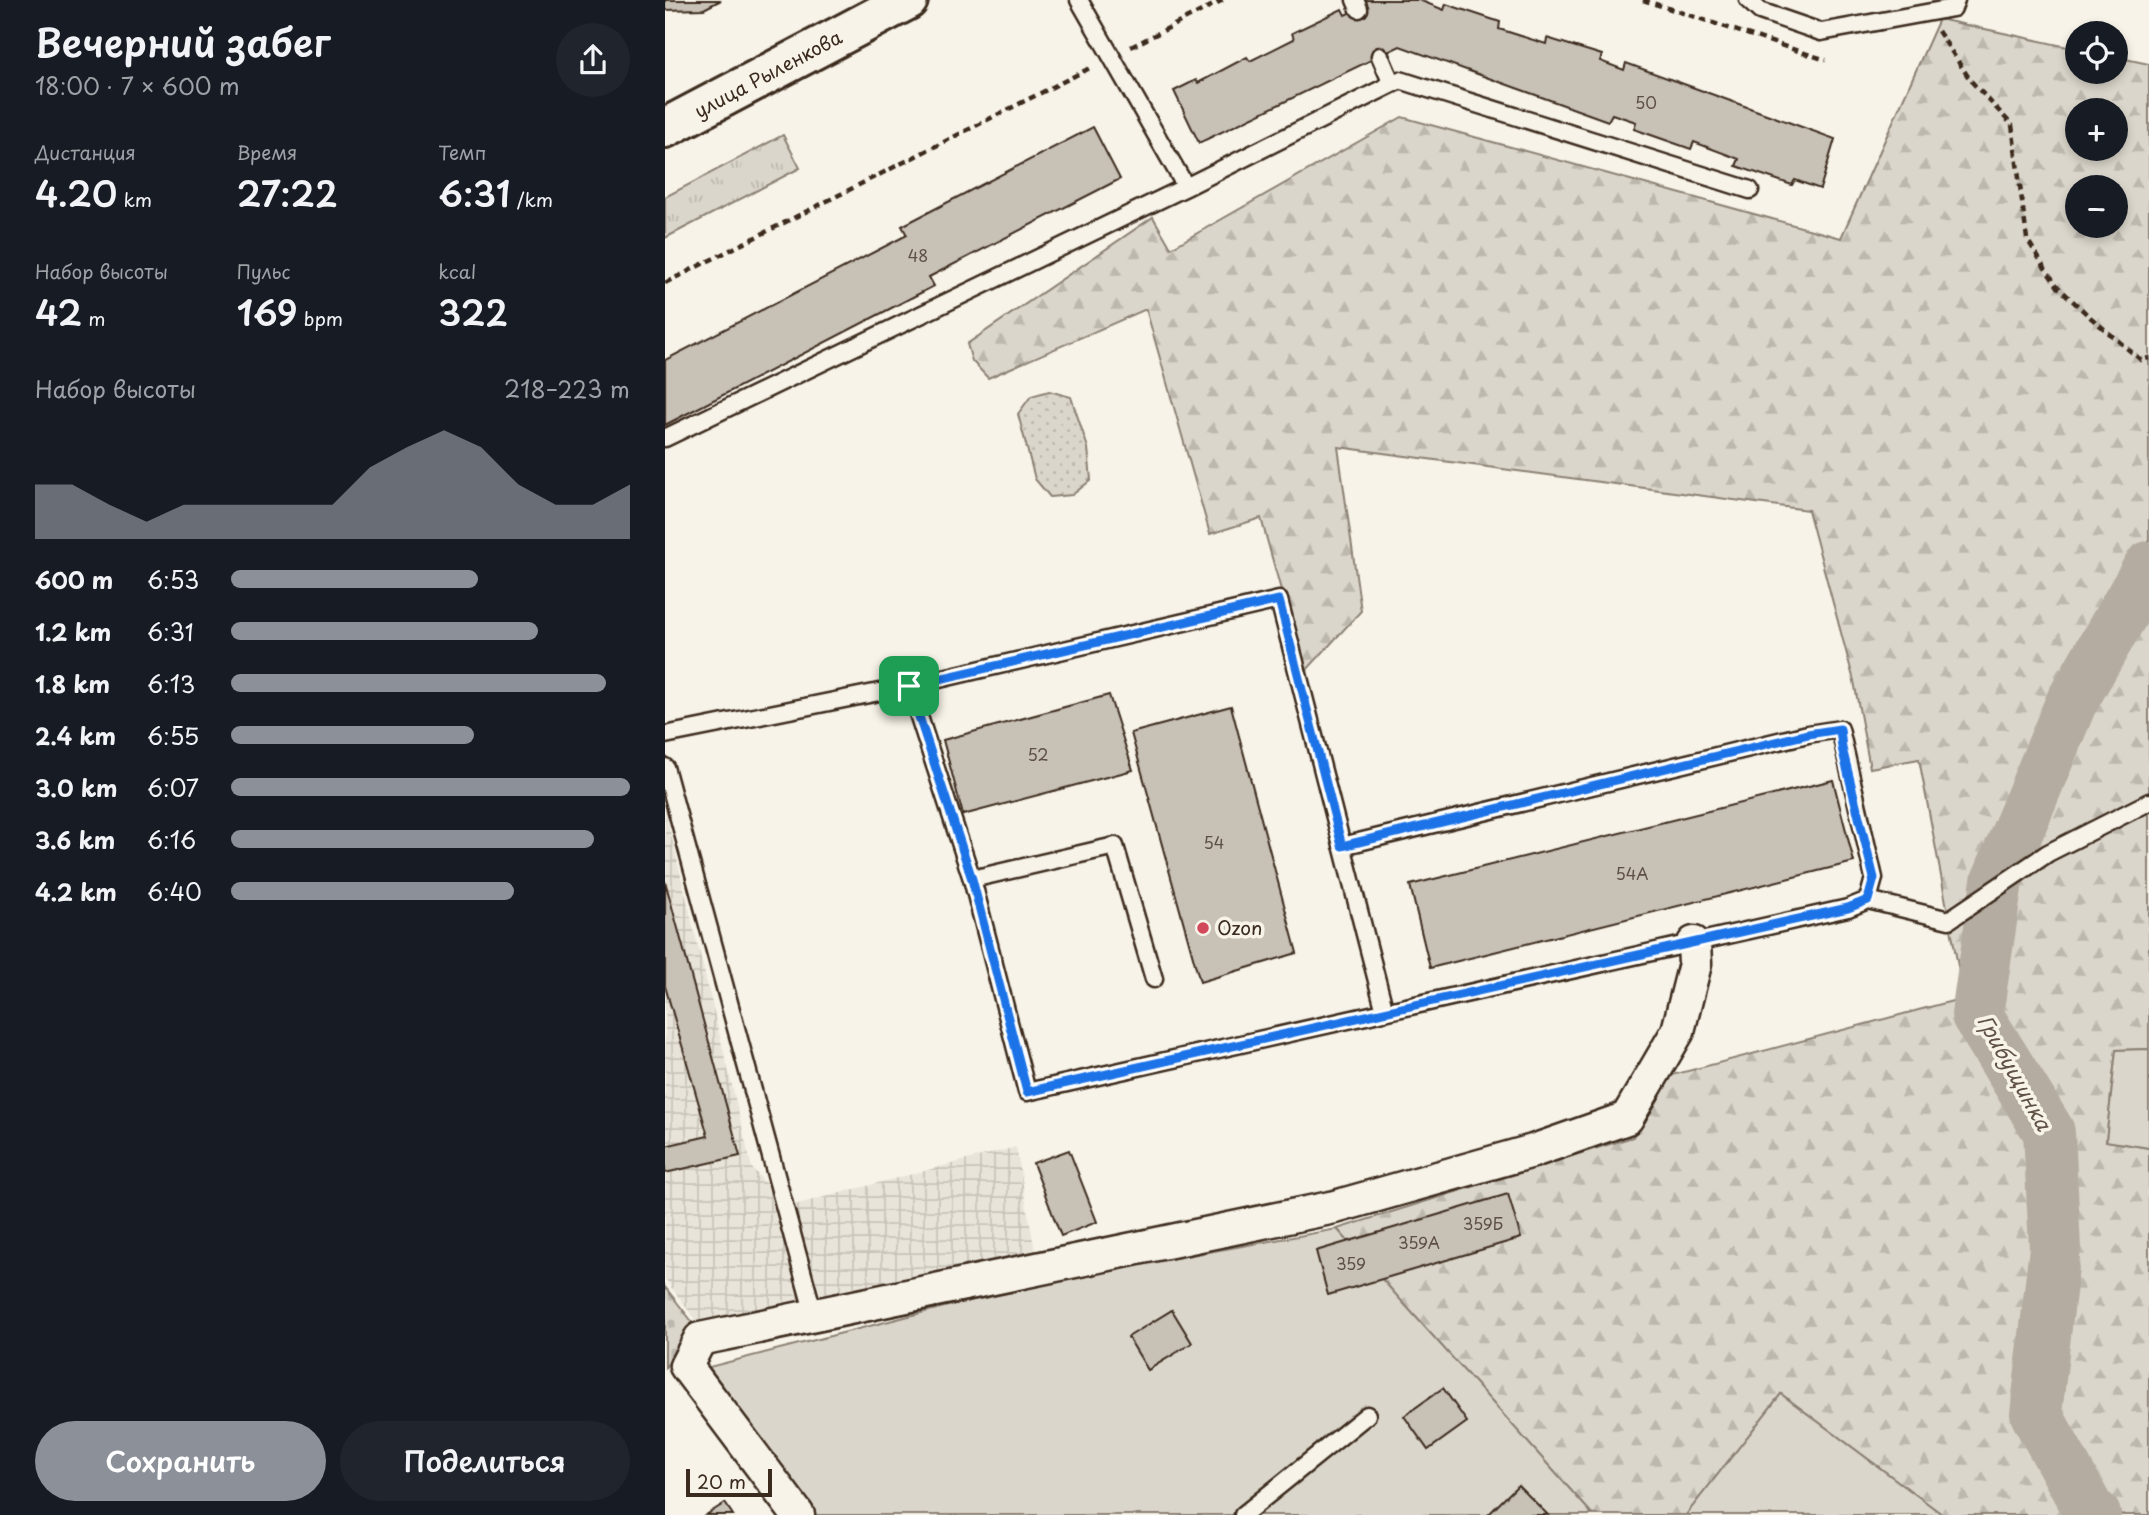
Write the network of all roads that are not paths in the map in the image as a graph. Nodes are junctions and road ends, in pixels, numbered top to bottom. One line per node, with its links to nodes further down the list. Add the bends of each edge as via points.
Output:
1 (908, 0): 7 (street, улица Рыленкова)
2 (1079, 0): 8 (lane)
3 (1748, 0): 4 (lane, via 1760,11 1821,32 1953,8)
4 (1957, 0)
5 (1380, 56): 6 (lane)
6 (1392, 84): 8 (lane); 9 (lane, via 1400,80)
7 (665, 128)
8 (1186, 187): 10 (lane)
9 (1750, 190)
10 (665, 438)
11 (909, 686): 12 (lane); 15 (lane, via 1279,600); 16 (lane)
12 (665, 735)
13 (665, 767): 21 (lane)
14 (2149, 802): 17 (lane, via 2048,853 1949,920)
15 (1342, 846): 17 (lane, via 1840,729 1874,878); 20 (lane)
16 (972, 879): 19 (lane, via 1115,846); 20 (lane, via 1027,1092)
17 (1868, 900): 18 (lane)
18 (1694, 943): 20 (lane); 21 (street, via 1695,964 1678,1031 1627,1118 1533,1151 1335,1207)
19 (1154, 979)
20 (1385, 1012)
21 (814, 1315): 22 (street, via 700,1339)
22 (676, 1373): 24 (street)
23 (1367, 1415): 25 (lane)
24 (798, 1515)
25 (1243, 1515)

